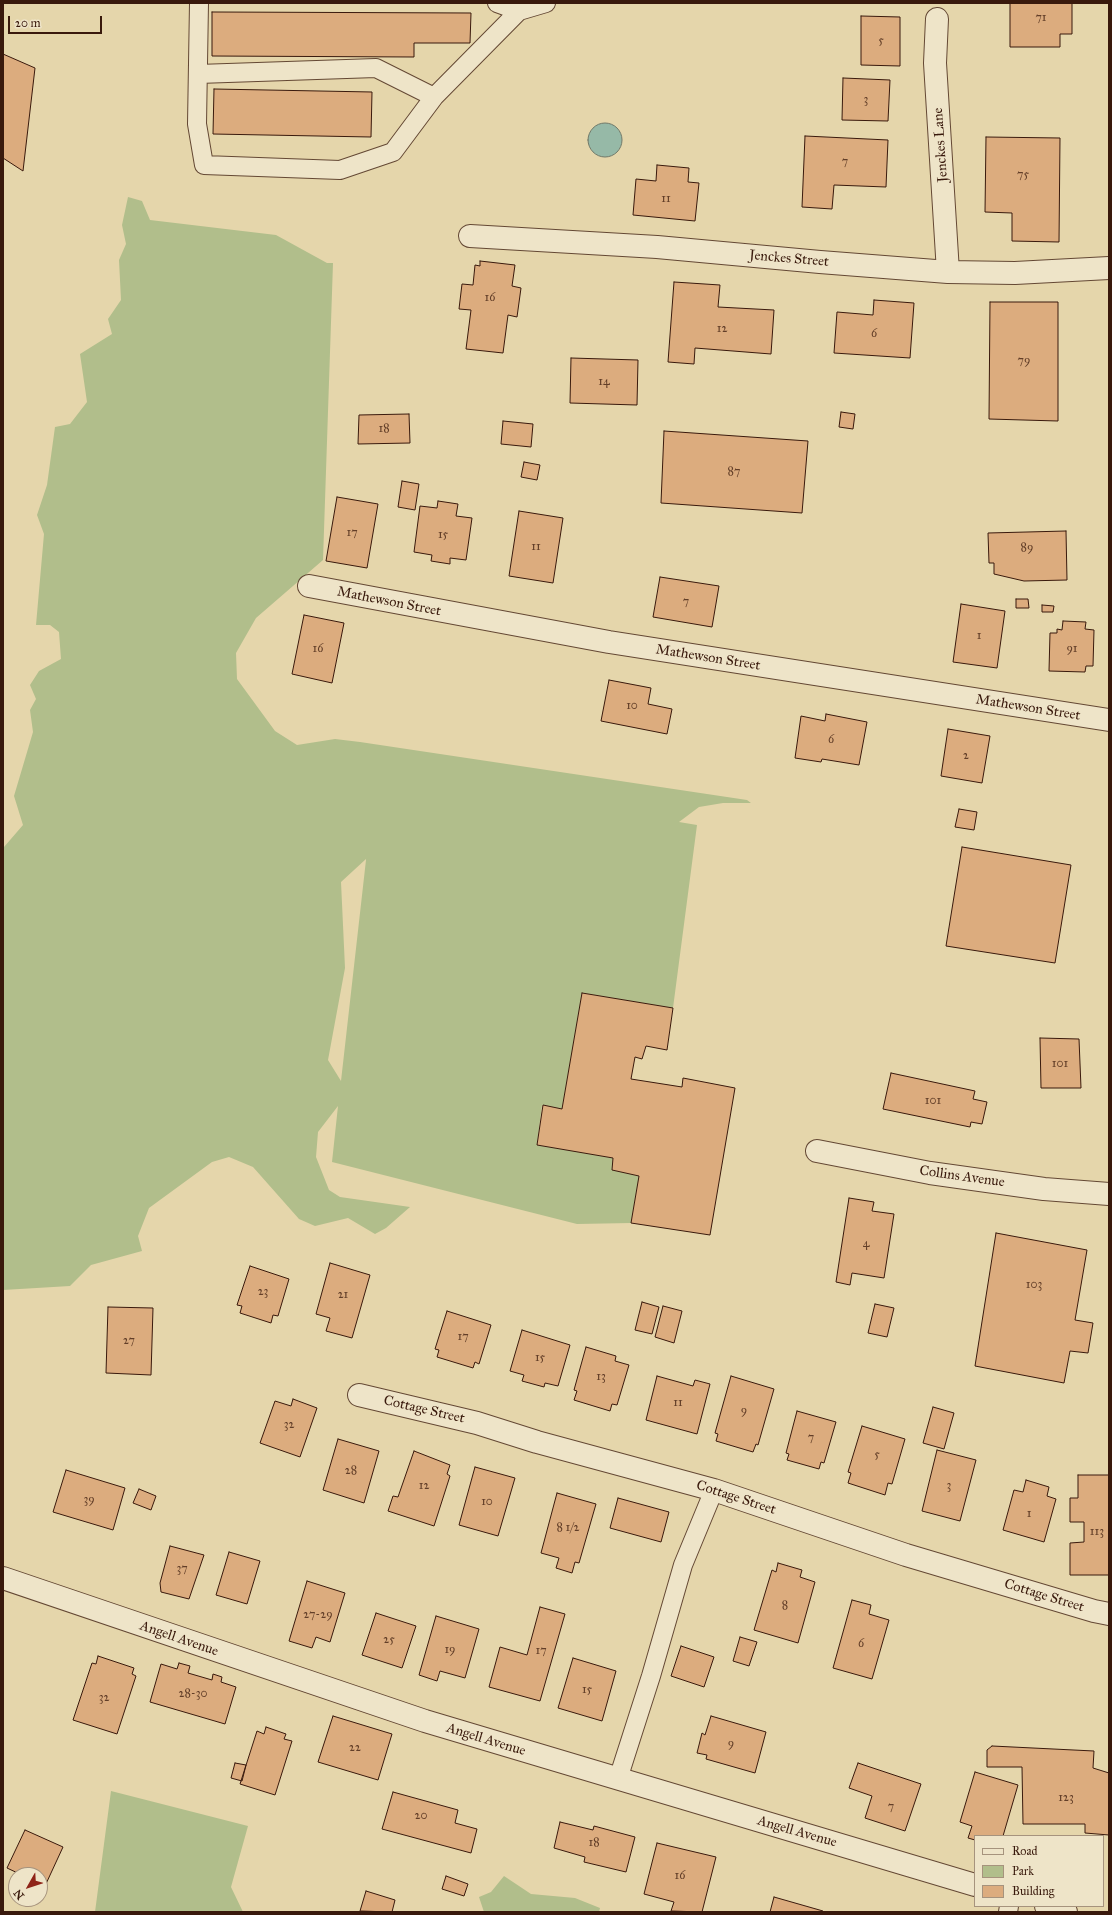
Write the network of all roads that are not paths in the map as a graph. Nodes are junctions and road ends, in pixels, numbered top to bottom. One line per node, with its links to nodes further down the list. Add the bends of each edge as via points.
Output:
1 (198, 3): 6 (lane)
2 (497, 3): 4 (lane)
3 (546, 3): 4 (lane)
4 (519, 11): 7 (lane)
5 (936, 18): 10 (street, Jenckes Lane, via 935,63)
6 (198, 74): 7 (lane, via 376,68); 7 (lane, via 197,124 204,165 340,170 393,152)
7 (434, 97)
8 (470, 236): 10 (street, Jenckes Street, via 657,247)
9 (1109, 268): 10 (street, Jenckes Street, via 1015,273)
10 (948, 272)
11 (309, 586): 12 (street, Mathewson Street, via 609,642)
12 (1109, 720)
13 (817, 1151): 14 (street, Collins Avenue, via 930,1173)
14 (1109, 1194)
15 (359, 1395): 16 (street, Cottage Street, via 477,1423)
16 (714, 1490): 18 (street, Cottage Street, via 906,1555); 19 (lane, via 683,1565)
17 (3, 1578): 19 (street, Angell Avenue, via 418,1719)
18 (1109, 1614)
19 (618, 1780): 20 (street, Angell Avenue)
20 (974, 1885)
21 (1049, 1907): 22 (street)
22 (1066, 1912)

